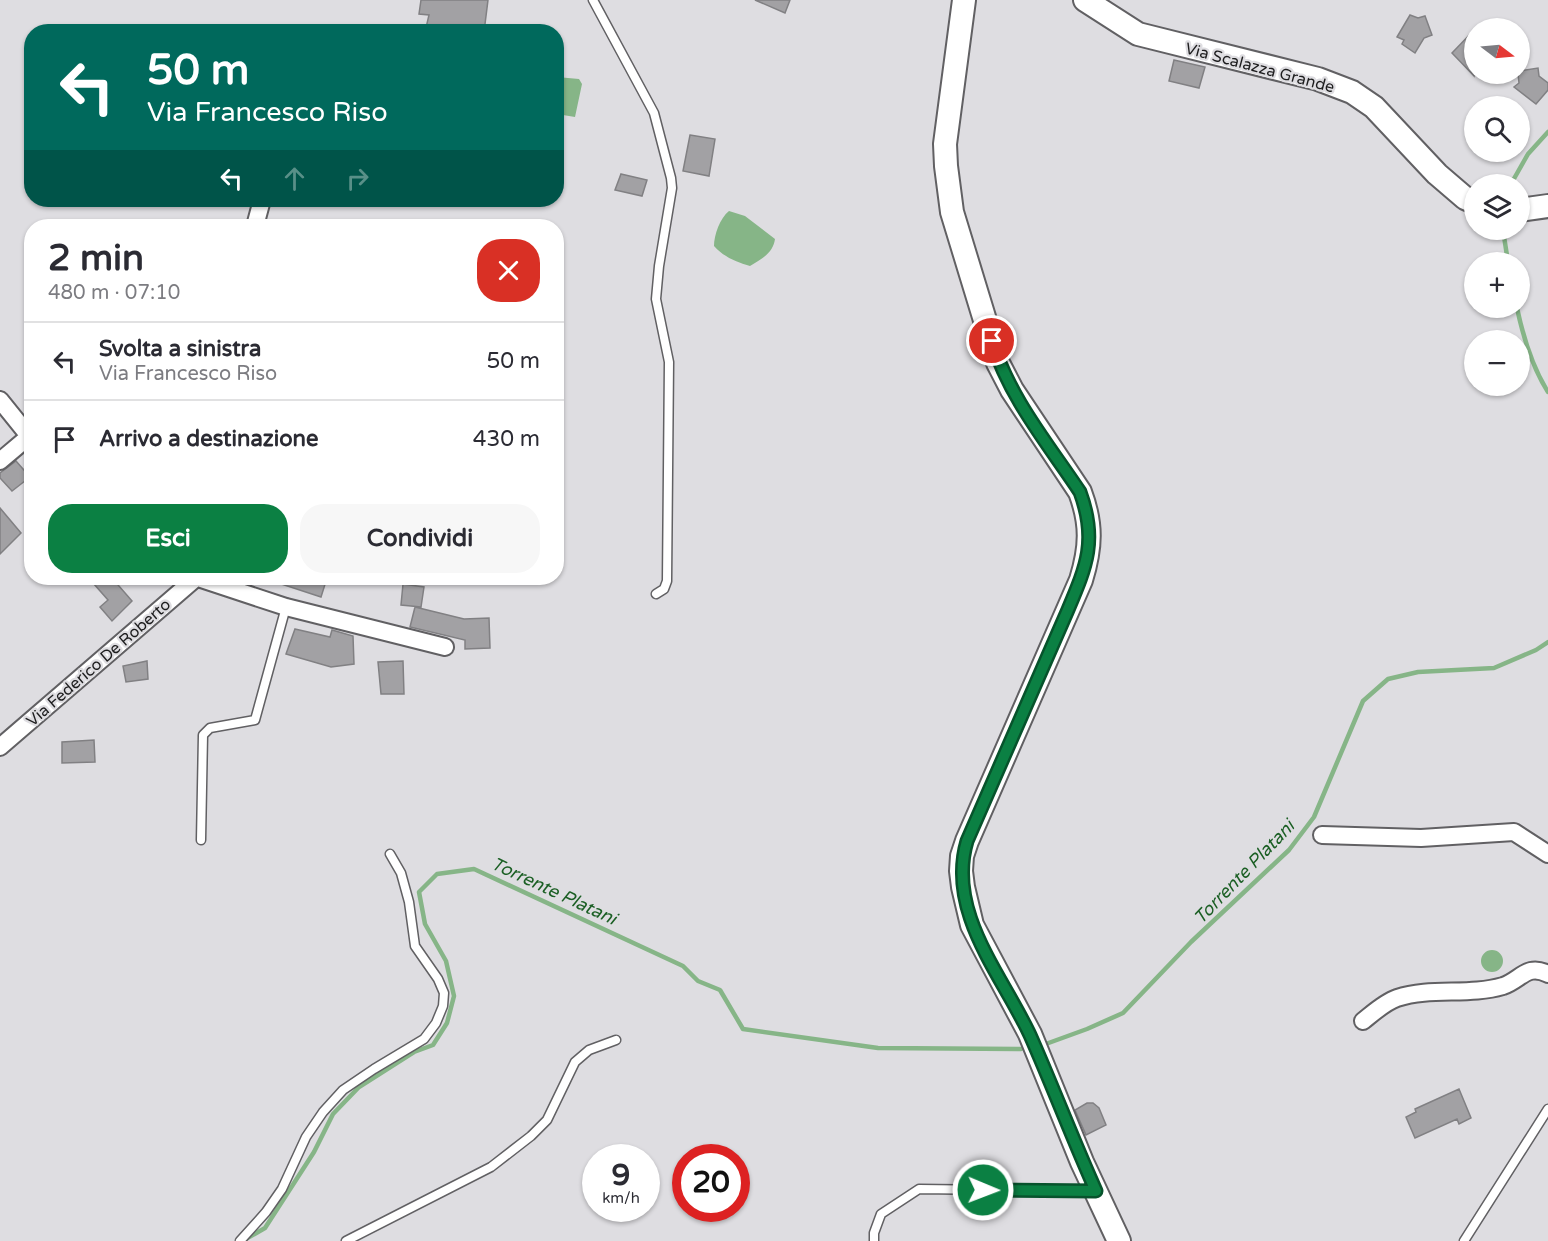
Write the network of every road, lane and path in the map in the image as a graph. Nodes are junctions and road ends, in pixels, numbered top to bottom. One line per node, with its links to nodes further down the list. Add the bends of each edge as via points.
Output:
1 (593, 0): 13 (lane, via 654,113 671,178 656,299 669,362 667,582)
2 (964, 0): 25 (street, via 945,144 952,212 998,363 1080,492 1090,535 1081,580 967,841 962,856 963,887 972,925 1030,1034)
3 (1085, 0): 4 (street, Via Scalazza Grande, via 1145,36 1318,79 1352,92 1374,108)
4 (1464, 197)
5 (1548, 206): 6 (street)
6 (1530, 209)
7 (0, 400): 8 (street)
8 (24, 428)
9 (24, 440): 10 (street)
10 (0, 461)
11 (189, 585): 16 (street, Via Federico De Roberto)
12 (218, 585): 14 (street)
13 (656, 594)
14 (286, 607): 15 (street); 18 (lane, via 255,720 210,728 203,735)
15 (445, 647)
16 (0, 747)
17 (1322, 836): 20 (street, via 1421,838 1514,832)
18 (201, 840)
19 (390, 854): 26 (lane, via 401,873 409,902 415,946 438,978 444,993 443,1006 424,1039 343,1090 323,1112 306,1137 282,1189)
20 (1548, 854)
21 (1548, 974): 22 (street, via 1532,969 1491,988 1396,998)
22 (1363, 1021)
23 (616, 1040): 27 (lane, via 590,1050 575,1062 547,1120 491,1167)
24 (1548, 1109): 30 (lane)
25 (1096, 1191): 28 (lane, via 918,1190 881,1214); 29 (street)
26 (240, 1241)
27 (346, 1241)
28 (874, 1241)
29 (1119, 1241)
30 (1464, 1241)

